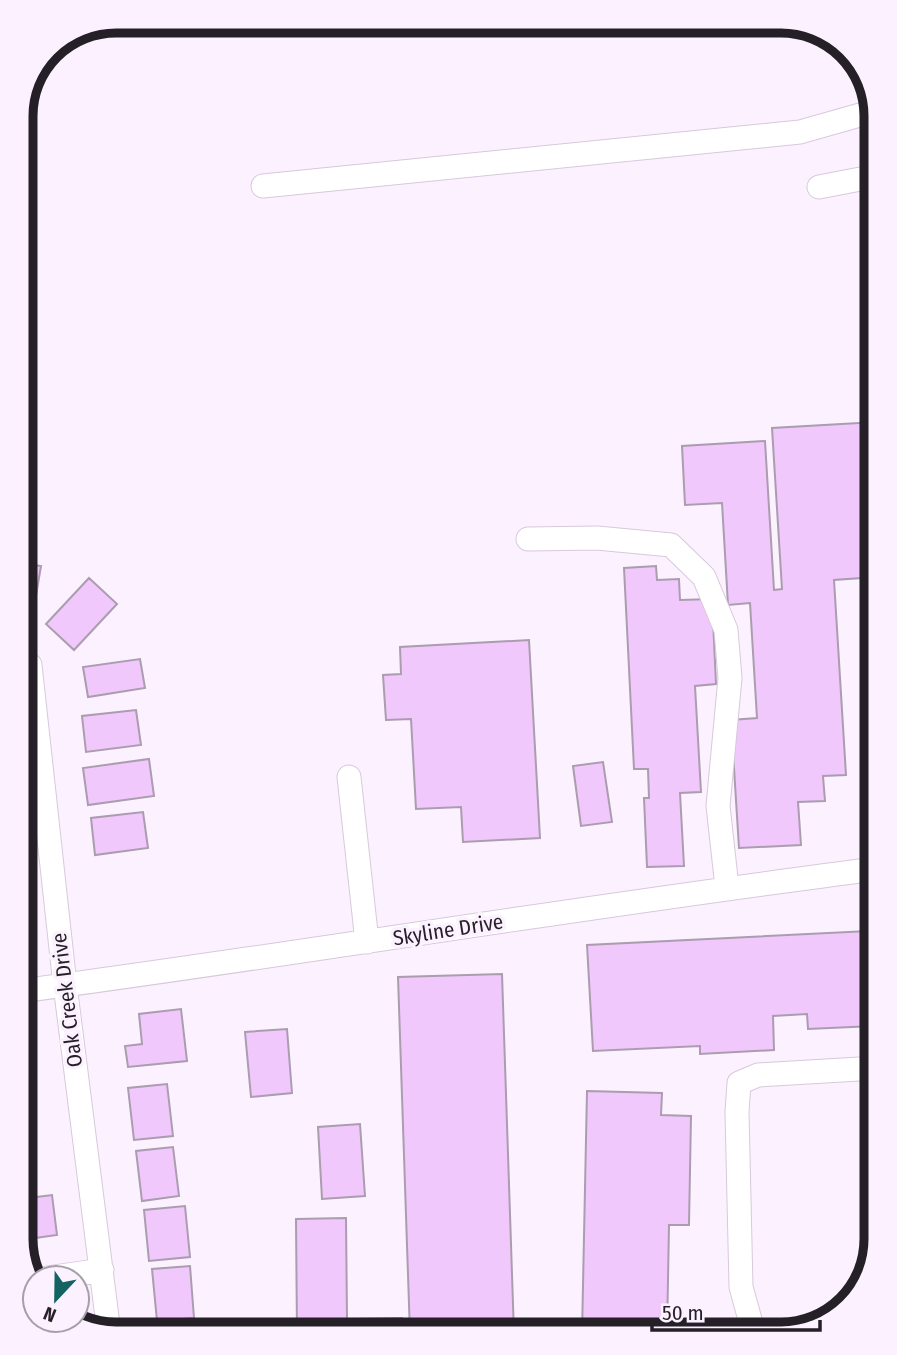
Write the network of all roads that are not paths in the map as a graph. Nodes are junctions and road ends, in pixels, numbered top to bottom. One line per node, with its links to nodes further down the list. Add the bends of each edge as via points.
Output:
1 (864, 114): 3 (street, via 800,132)
2 (864, 178): 4 (street)
3 (263, 186)
4 (819, 187)
5 (528, 539): 9 (street, via 597,538 671,545 704,577 726,630 730,678 718,806)
6 (33, 723): 11 (street, Oak Creek Drive)
7 (349, 777): 10 (street)
8 (864, 870): 9 (street, Skyline Drive)
9 (727, 887): 10 (street, Skyline Drive)
10 (366, 942): 11 (street, Skyline Drive)
11 (65, 985): 12 (street, Skyline Drive); 14 (street, Oak Creek Drive)
12 (33, 989)
13 (864, 1069): 17 (street, via 758,1075 739,1083 741,1287)
14 (102, 1270): 15 (street); 16 (street, Oak Creek Drive)
15 (91, 1272)
16 (108, 1321)
17 (751, 1322)

